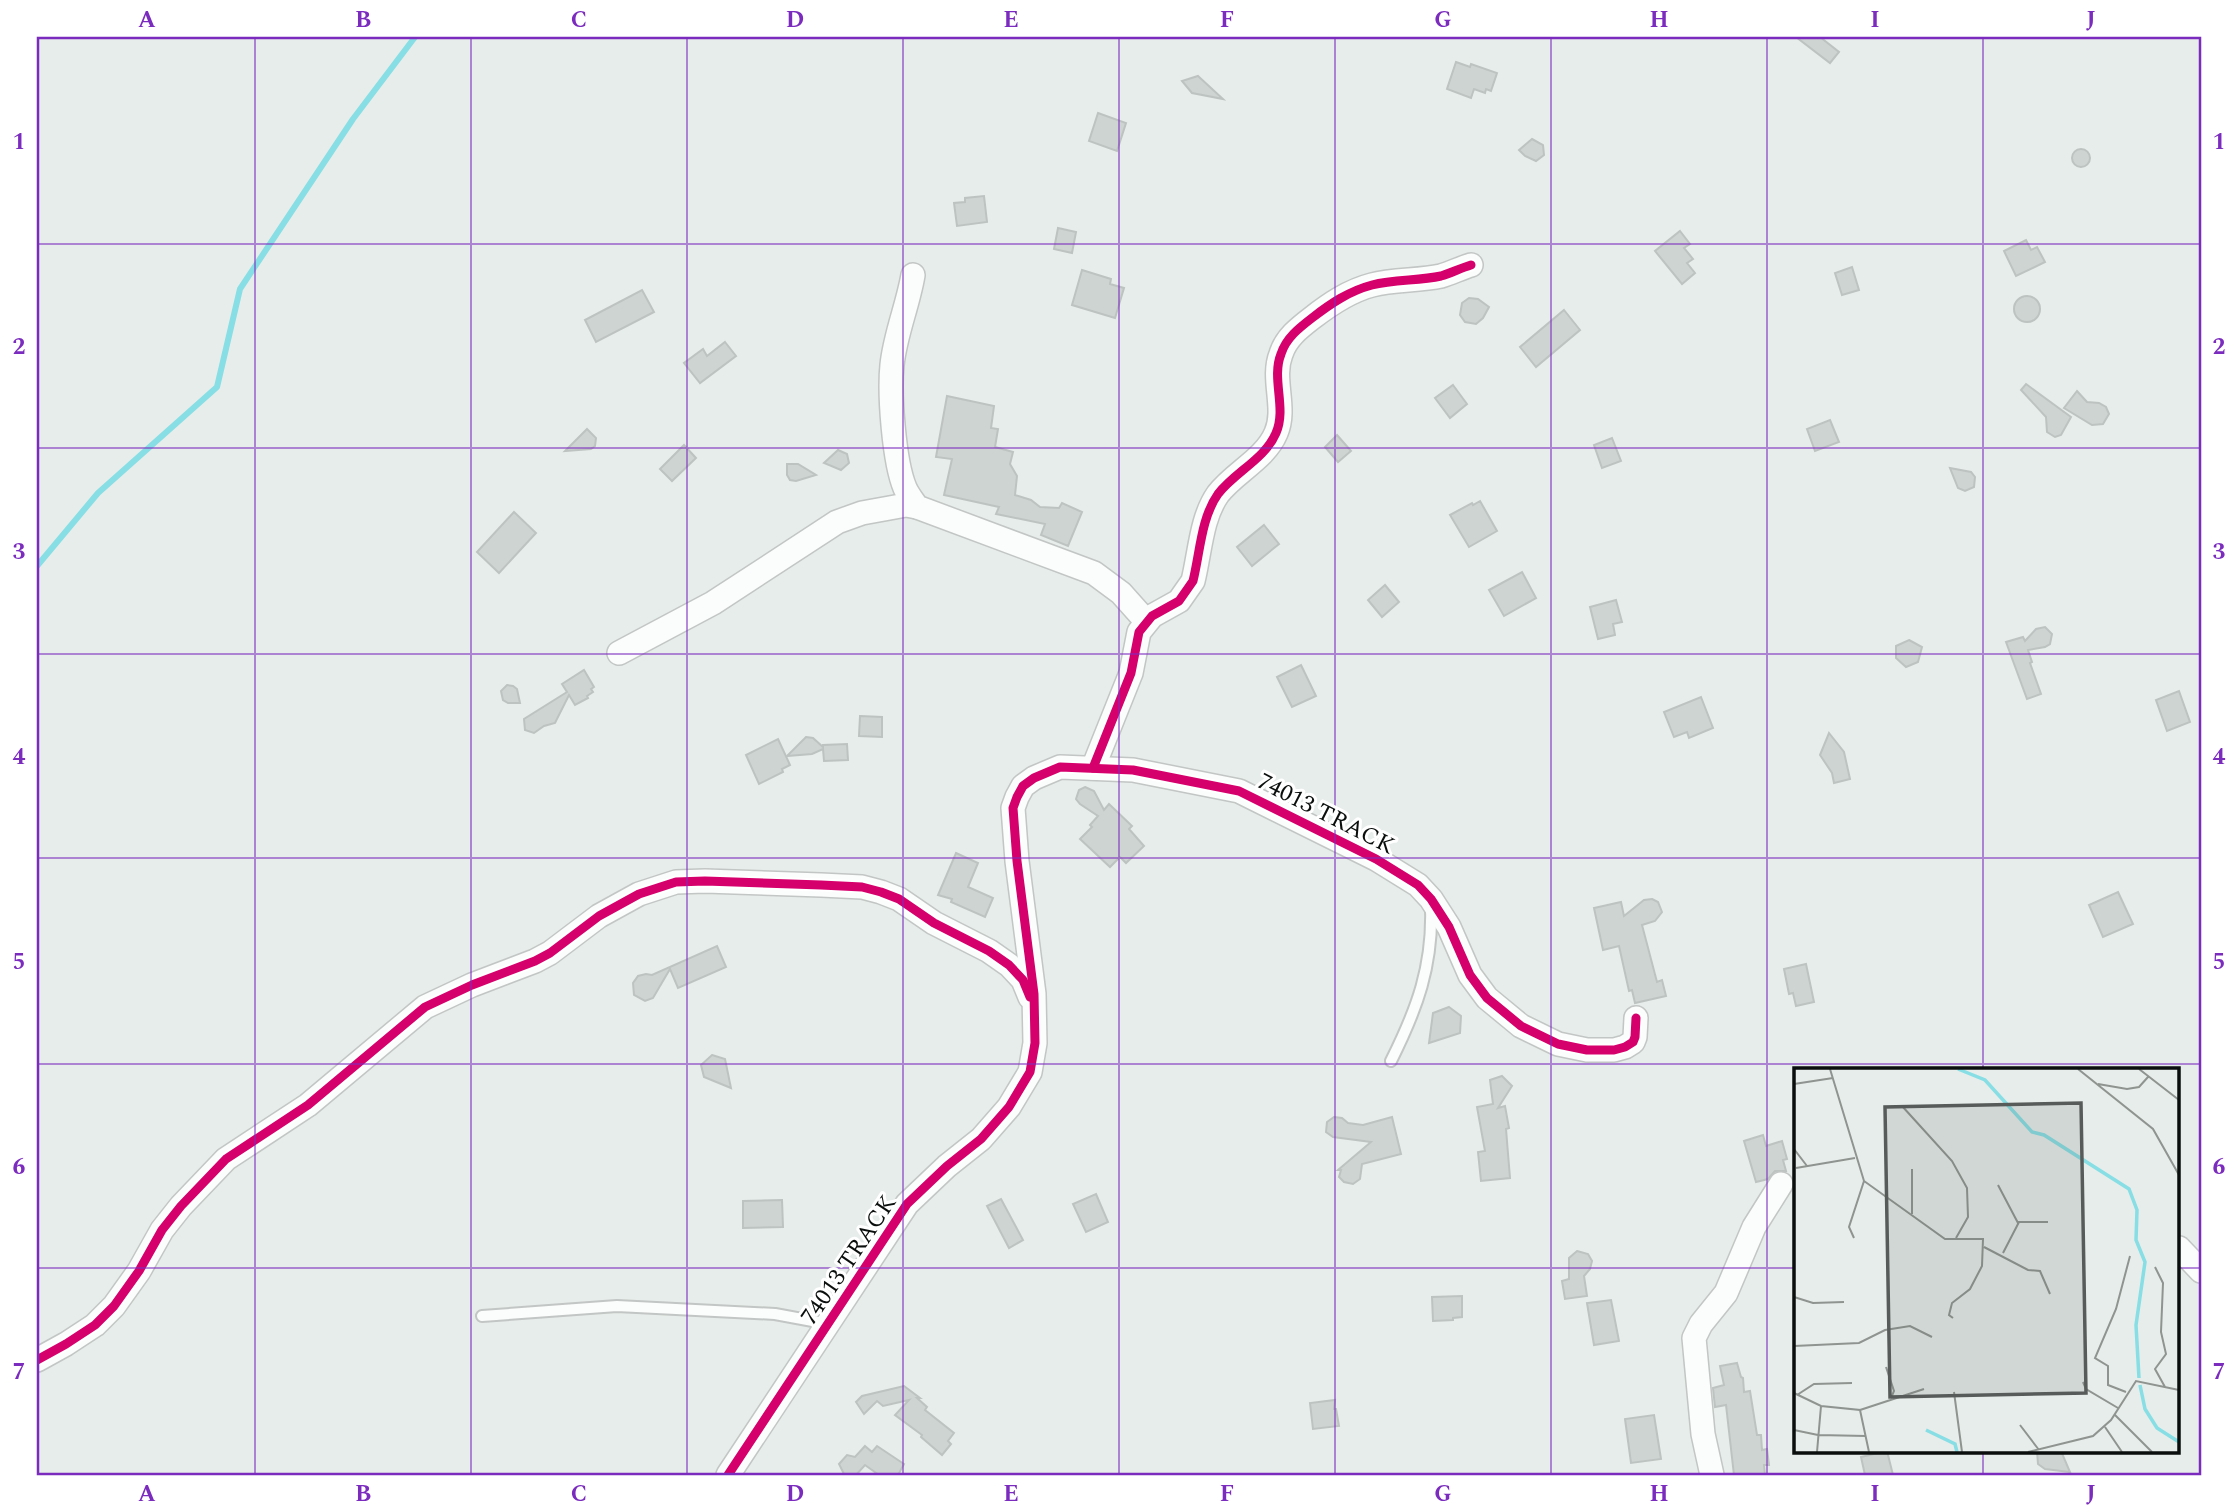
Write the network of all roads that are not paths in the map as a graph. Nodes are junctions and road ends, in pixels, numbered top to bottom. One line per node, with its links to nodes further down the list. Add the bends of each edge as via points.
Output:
1 (1471, 265): 4 (street, via 1441,276 1373,285 1350,293 1293,334 1280,356 1276,433 1212,503 1187,591)
2 (913, 275): 3 (street, via 892,364 891,404 897,460)
3 (917, 507): 4 (street, via 1094,573 1121,593); 5 (street, via 862,513 838,522 713,603)
4 (1146, 621): 6 (street, via 1139,632 1131,673)
5 (619, 653)
6 (1093, 768): 7 (street, 74013 TRACK, via 1133,769 1238,792 1376,859 1418,885); 8 (street, 74013 TRACK, via 1060,767 1034,778 1023,786 1013,808)
7 (1431, 899): 9 (street, 74013 TRACK, via 1470,975 1487,998 1521,1026 1558,1044 1614,1050 1633,1042); 10 (lane, via 1432,925 1421,995)
8 (1034, 1007): 15 (street, 74013 TRACK, via 1030,1072 1009,1107 981,1139 907,1204); 16 (street, via 1023,980 1009,965 881,892 862,887 705,881 676,882 639,894 535,961 425,1007 308,1105 226,1159 162,1230 114,1306 66,1345)
9 (1636, 1018)
10 (1391, 1061)
11 (1781, 1184): 18 (street, via 1755,1227 1726,1293 1694,1338 1703,1434)
12 (2179, 1248): 13 (street)
13 (2201, 1271)
14 (482, 1316): 15 (lane, via 617,1306 775,1314)
15 (829, 1324): 17 (street, 74013 TRACK)
16 (37, 1360)
17 (729, 1475)
18 (1713, 1475)

